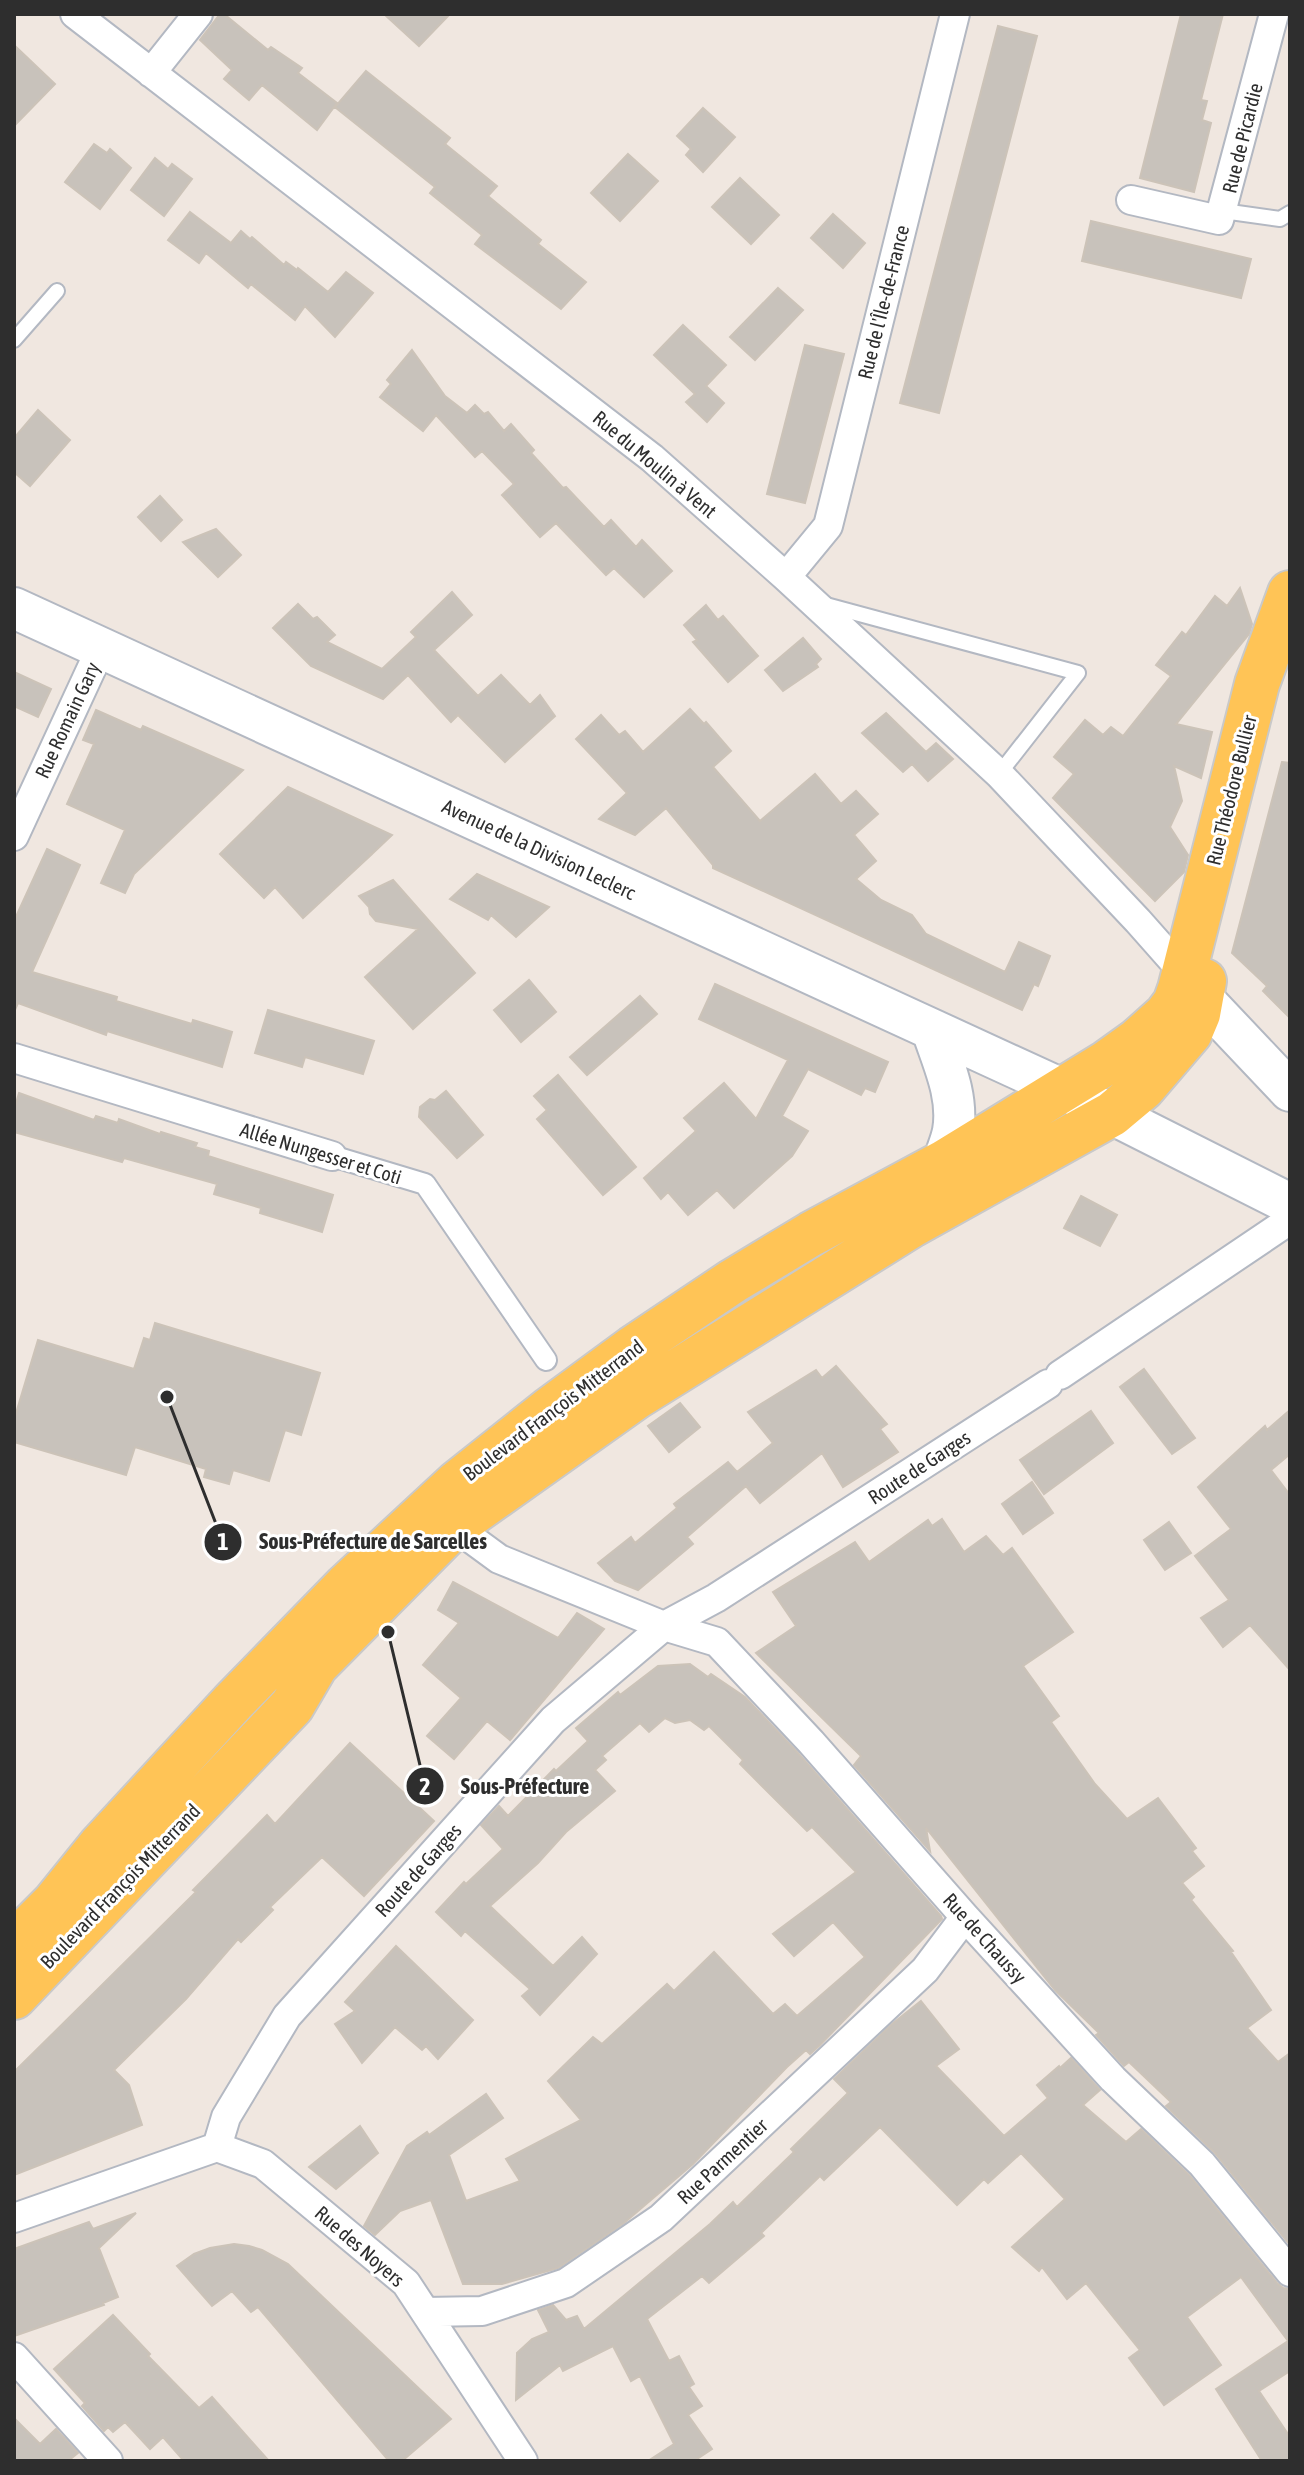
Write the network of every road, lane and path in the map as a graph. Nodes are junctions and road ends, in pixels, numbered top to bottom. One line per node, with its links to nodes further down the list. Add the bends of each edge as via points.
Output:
1 (75, 14): 5 (street, Rue du Moulin à Vent)
2 (198, 14): 5 (street)
3 (955, 14): 11 (street, Rue de l'Île-de-France, via 828,526)
4 (1274, 14): 7 (street, Rue de Picardie)
5 (151, 73): 11 (street, Rue du Moulin à Vent, via 652,458)
6 (1131, 200): 7 (street, Rue de Picardie, via 1219,220)
7 (1223, 211): 8 (lane, via 1280,219)
8 (1290, 213)
9 (57, 291): 10 (lane)
10 (14, 340)
11 (786, 577): 13 (street, Rue du Moulin à Vent)
12 (1290, 593): 20 (main road, Rue Théodore Bullier, via 1257,684)
13 (814, 602): 17 (street, Rue du Moulin à Vent); 17 (lane, via 1078,673)
14 (14, 608): 15 (main road, Avenue de la Division Leclerc)
15 (101, 648): 18 (street, Rue Romain Gary); 21 (main road, Avenue de la Division Leclerc)
16 (1290, 658): 20 (main road, Rue Théodore Bullier, via 1209,958)
17 (999, 774): 20 (street, Rue du Moulin à Vent, via 1138,921)
18 (21, 800): 19 (street, Rue Romain Gary)
19 (14, 836)
20 (1188, 986): 23 (main road, Boulevard François Mitterrand, via 1138,1040); 24 (main road); 25 (main road, Boulevard François Mitterrand, via 1198,1014 1190,1033 1143,1088)
21 (932, 1030): 23 (main road, Avenue de la Division Leclerc); 27 (main road, via 954,1108)
22 (14, 1058): 26 (street, Allée Nungesser et Coti)
23 (1064, 1090): 25 (main road, Avenue de la Division Leclerc); 27 (main road, Boulevard François Mitterrand)
24 (1290, 1091)
25 (1112, 1114): 28 (main road, Avenue de la Division Leclerc); 31 (main road, Boulevard François Mitterrand, via 912,1225 636,1397)
26 (332, 1156): 30 (street, Allée Nungesser et Coti, via 425,1184)
27 (943, 1163): 34 (main road, Boulevard François Mitterrand, via 733,1281 597,1374 457,1483 233,1702)
28 (1290, 1204)
29 (1290, 1220): 32 (street, Route de Garges, via 1054,1379 716,1598)
30 (546, 1360)
31 (454, 1526): 32 (street, Rue de Chaussy, via 499,1559); 35 (main road, Boulevard François Mitterrand, via 316,1665 292,1706)
32 (664, 1626): 33 (street, Rue de Chaussy, via 717,1642); 36 (street, Route de Garges, via 553,1720 287,2016 226,2117)
33 (965, 1917): 38 (street, Rue de Chaussy, via 1113,2079 1202,2164); 39 (street, Rue Parmentier, via 925,1970 661,2218 566,2283 482,2311)
34 (14, 1943)
35 (14, 1997)
36 (217, 2147): 37 (street); 39 (street, Rue des Noyers, via 263,2164 406,2283)
37 (14, 2218)
38 (1290, 2272)
39 (425, 2312): 42 (street, Rue des Noyers)
40 (14, 2357): 41 (street)
41 (108, 2461)
42 (523, 2461)

